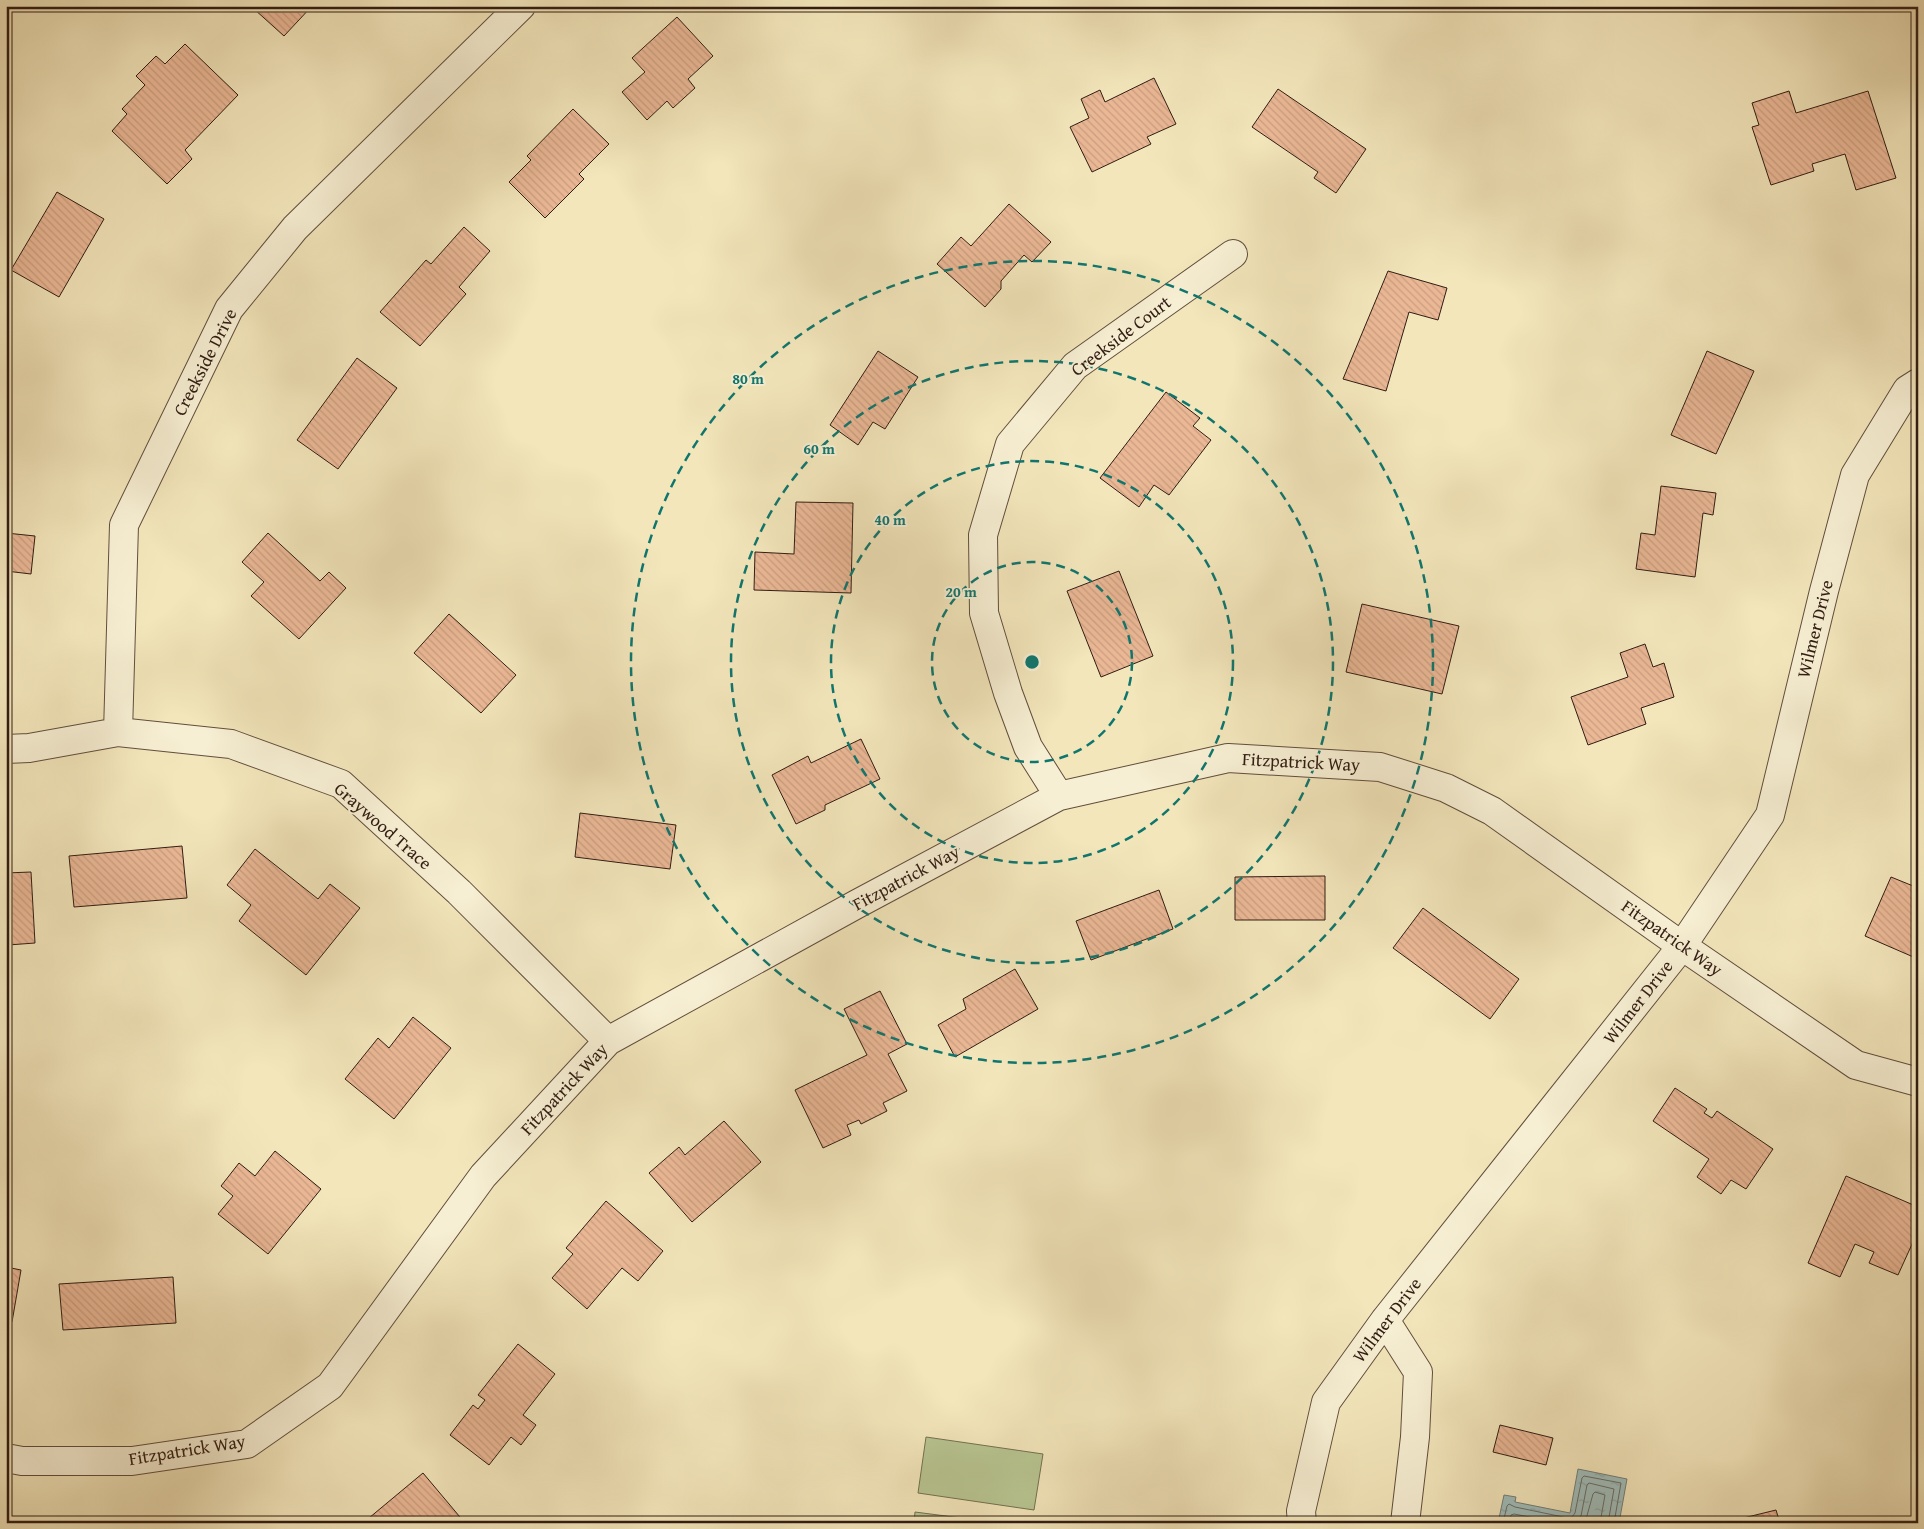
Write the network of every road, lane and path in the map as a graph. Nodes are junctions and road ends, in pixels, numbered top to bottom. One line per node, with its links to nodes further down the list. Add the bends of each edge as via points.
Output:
1 (521, 6): 4 (street, Creekside Drive, via 295,228 229,309 124,525)
2 (1233, 254): 6 (street, Creekside Court, via 1075,366 1010,444 983,535 984,613 1028,746)
3 (1918, 383): 7 (street, Wilmer Drive, via 1907,390 1855,476 1770,815)
4 (118, 732): 5 (street, Graywood Trace, via 30,748); 8 (street, Graywood Trace, via 232,744 341,784 459,892)
5 (6, 749)
6 (1059, 796): 7 (street, Fitzpatrick Way, via 1228,758 1380,766 1446,788 1492,811); 8 (street, Fitzpatrick Way)
7 (1682, 946): 9 (street, Fitzpatrick Way, via 1856,1065); 10 (street, Wilmer Drive)
8 (608, 1041): 11 (street, Fitzpatrick Way, via 483,1176 330,1386 247,1444 132,1461 22,1461)
9 (1918, 1082)
10 (1385, 1320): 12 (street, Wilmer Drive, via 1326,1402 1301,1511); 13 (street, via 1418,1372)
11 (6, 1458)
12 (1302, 1523)
13 (1406, 1523)

